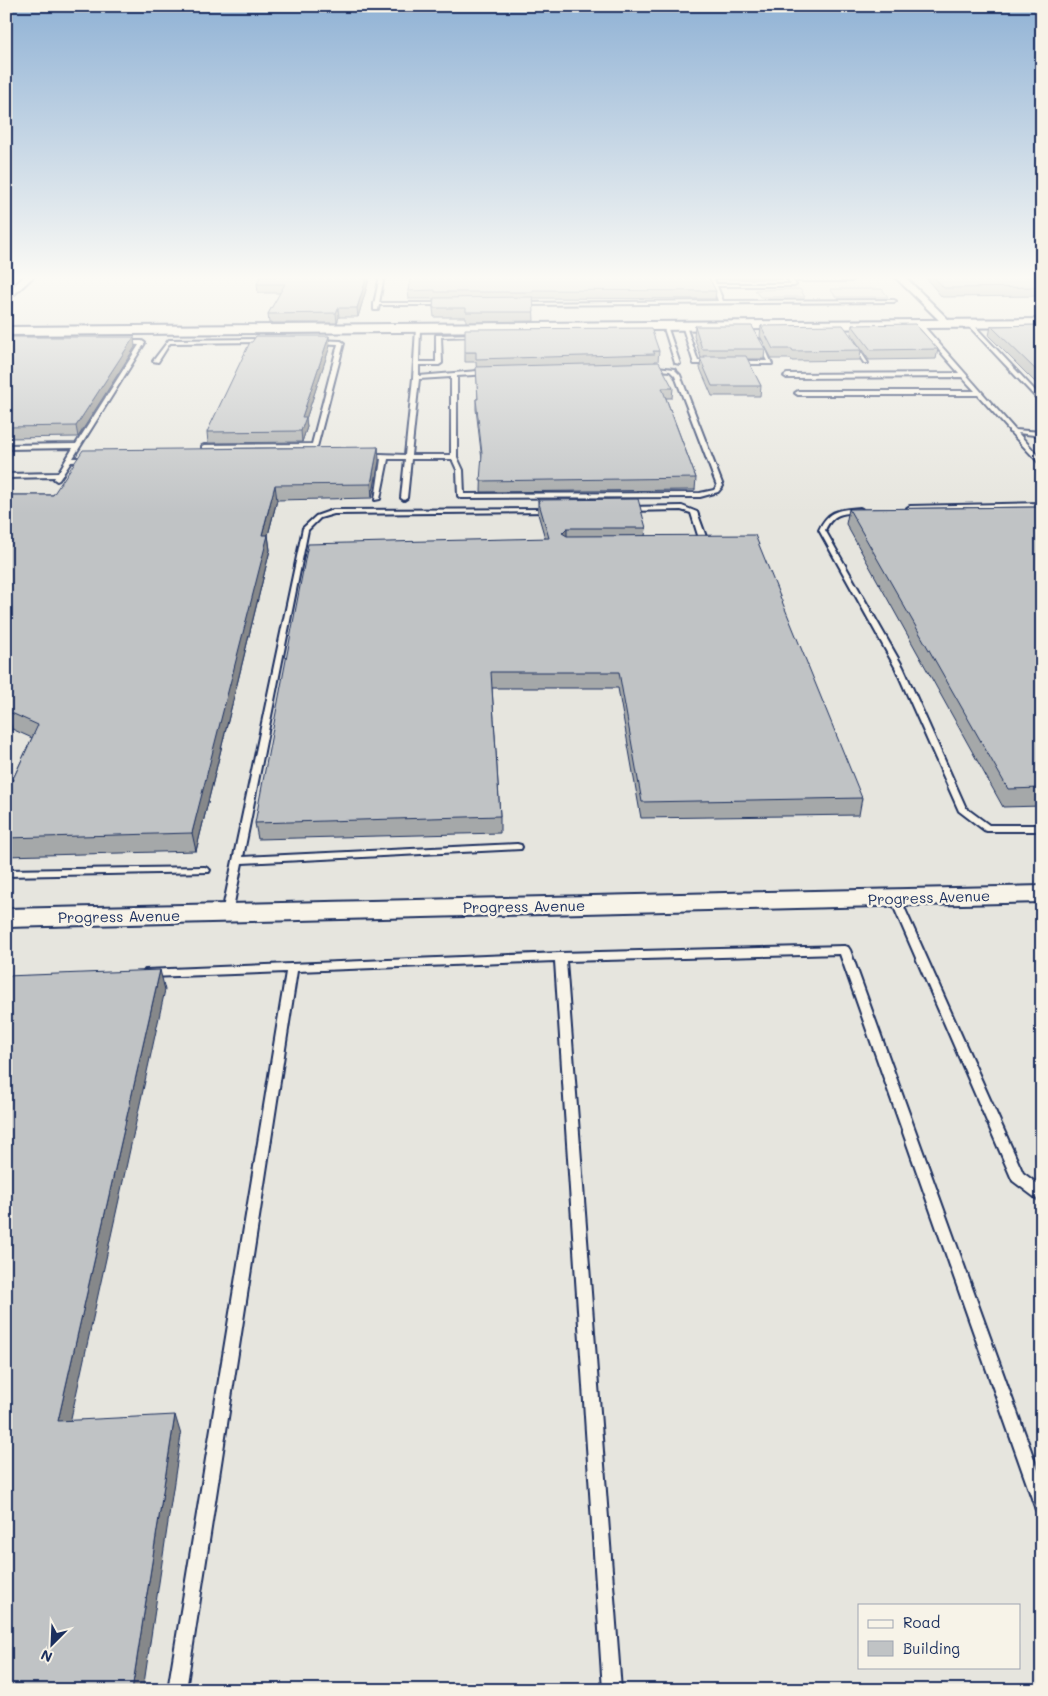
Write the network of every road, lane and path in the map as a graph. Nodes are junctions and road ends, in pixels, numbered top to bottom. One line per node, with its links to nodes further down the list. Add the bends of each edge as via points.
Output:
1 (135, 355): 29 (lane)
2 (160, 355): 12 (lane)
3 (338, 355): 31 (lane, via 315,446)
4 (416, 355): 17 (lane)
5 (439, 355): 17 (lane, via 439,363)
6 (675, 355): 14 (lane)
7 (693, 355): 15 (lane, via 696,363)
8 (766, 355): 16 (lane, via 770,363)
9 (861, 355): 13 (lane)
10 (945, 355): 20 (lane)
11 (999, 355): 26 (lane)
12 (156, 361)
13 (866, 362)
14 (678, 363)
15 (723, 363)
16 (733, 363)
17 (416, 364): 23 (lane)
18 (640, 368): 34 (lane, via 672,370 678,375 720,486 716,491 700,495 461,496 460,470)
19 (498, 371): 21 (lane, via 466,372)
20 (962, 375): 22 (lane); 25 (lane)
21 (454, 376): 23 (lane); 34 (lane)
22 (787, 376)
23 (416, 378): 33 (lane)
24 (798, 393): 25 (lane)
25 (978, 393): 27 (lane)
26 (1042, 402)
27 (1011, 430): 28 (lane); 38 (lane)
28 (1042, 434)
29 (79, 446): 30 (lane); 36 (lane)
30 (6, 447)
31 (204, 447)
32 (385, 456): 33 (lane); 35 (lane); 41 (lane)
33 (408, 456): 34 (lane); 40 (lane)
34 (454, 456)
35 (355, 457)
36 (70, 460): 37 (lane); 39 (lane, via 58,477)
37 (100, 460)
38 (1042, 464)
39 (6, 476)
40 (404, 498)
41 (377, 499)
42 (1042, 505): 44 (lane)
43 (622, 509): 47 (lane, via 682,508 694,512 709,545)
44 (897, 509)
45 (562, 510): 50 (lane, via 333,512 318,517 305,529)
46 (868, 510): 48 (lane, via 835,513 827,518 822,530 900,667 962,809 987,828)
47 (695, 545)
48 (1042, 828)
49 (517, 847): 50 (lane)
50 (238, 860): 55 (lane)
51 (205, 870): 52 (lane)
52 (6, 873)
53 (1042, 894): 54 (street, Progress Avenue)
54 (895, 898): 55 (street, Progress Avenue); 60 (lane, via 1018,1177)
55 (228, 913): 56 (street, Progress Avenue)
56 (6, 918)
57 (560, 957): 58 (lane); 61 (lane, via 844,950); 63 (lane)
58 (292, 967): 59 (lane); 62 (lane)
59 (134, 973)
60 (1042, 1195)
61 (1042, 1504)
62 (177, 1690)
63 (612, 1690)

